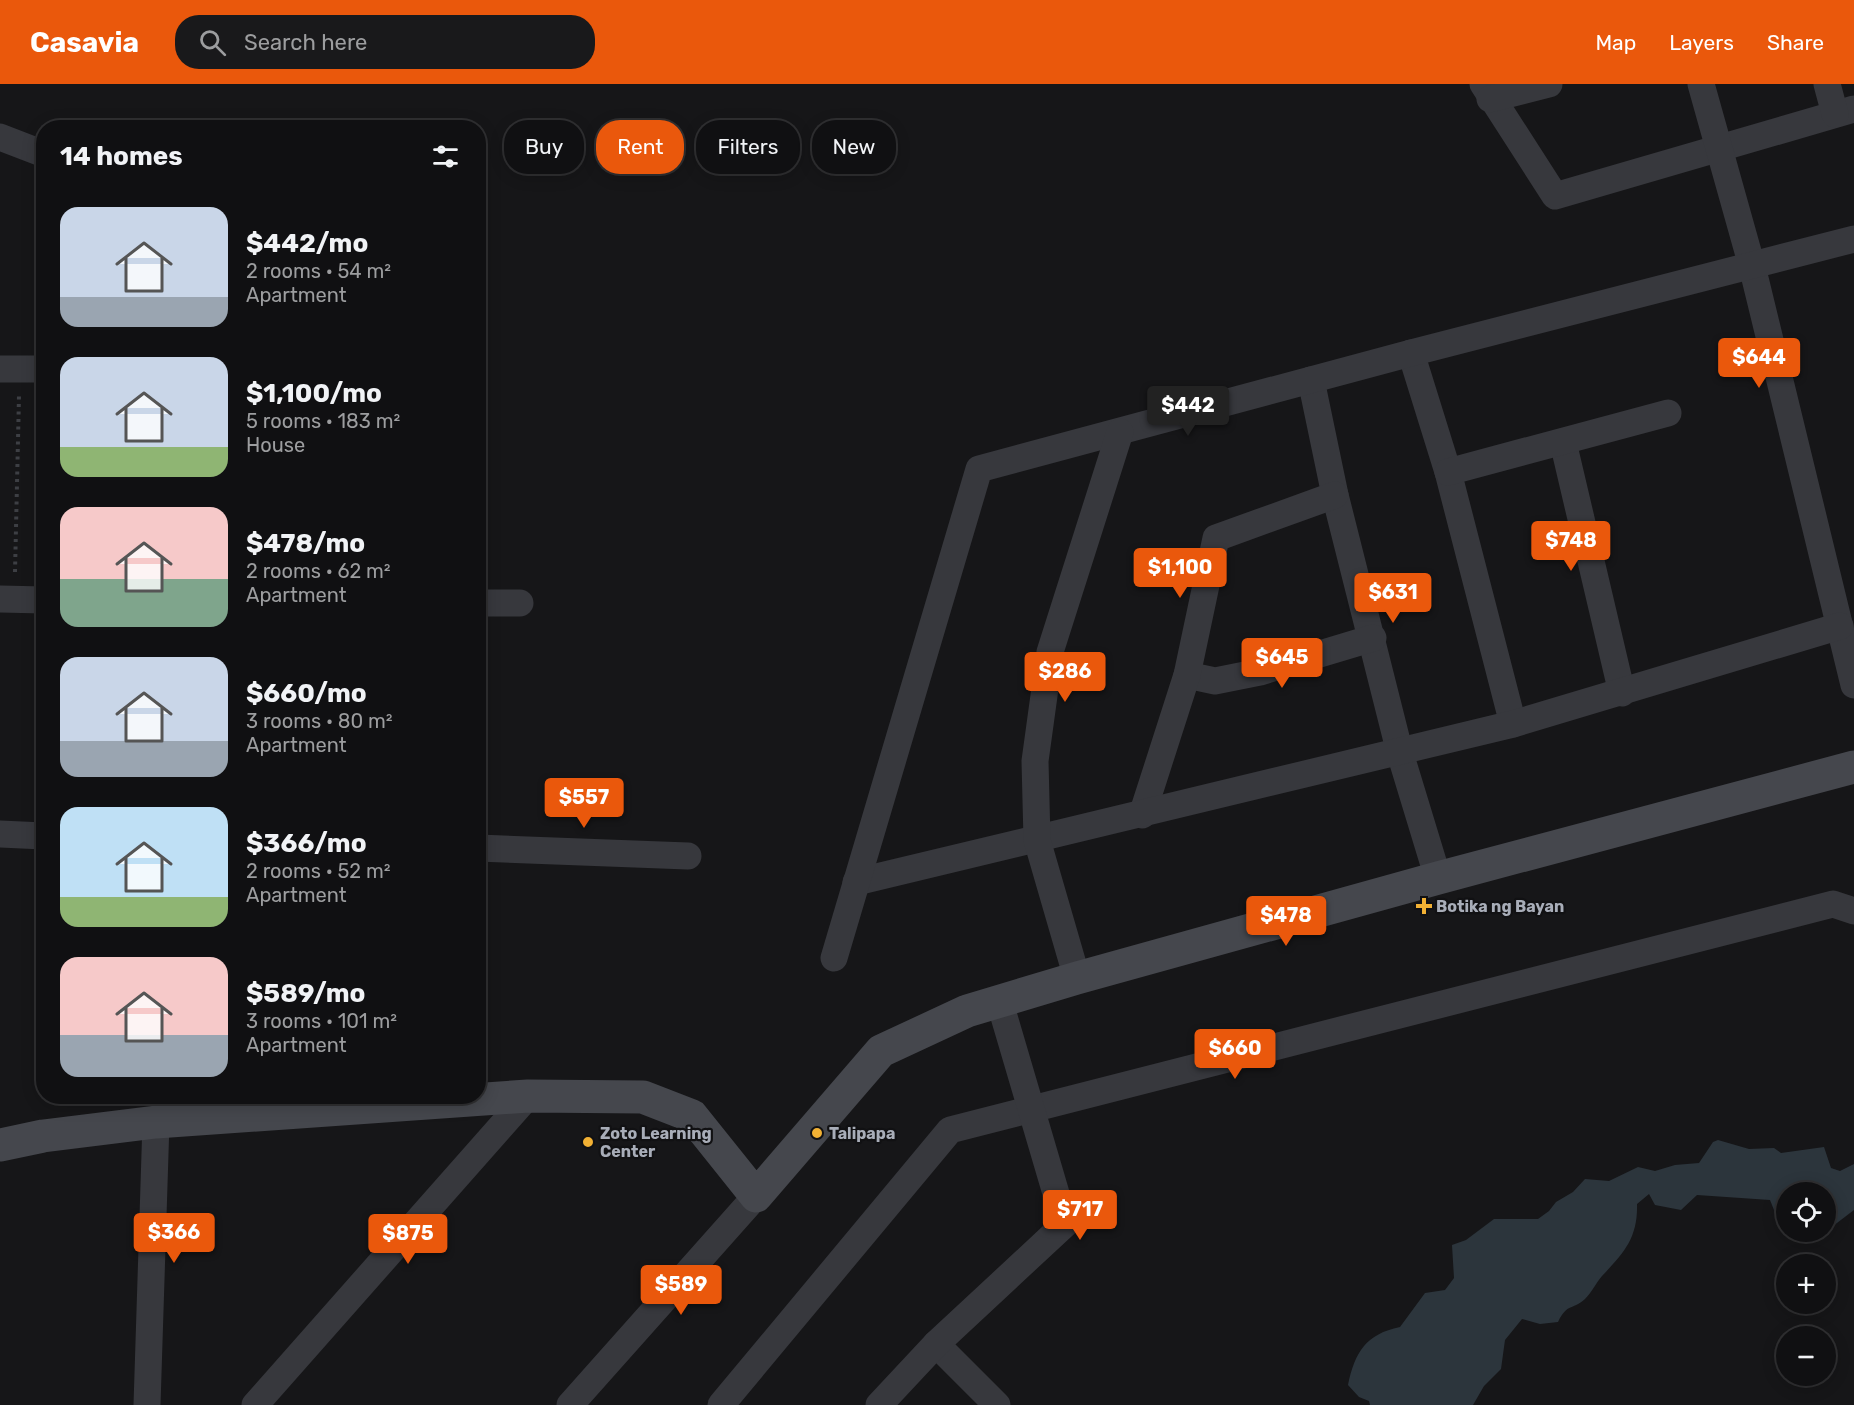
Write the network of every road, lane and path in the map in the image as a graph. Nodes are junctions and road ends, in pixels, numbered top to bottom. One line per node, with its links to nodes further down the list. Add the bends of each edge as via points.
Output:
1 (1549, 84): 4 (street)
2 (1701, 84): 7 (street)
3 (1827, 84): 5 (street)
4 (1487, 91): 7 (street, via 1556,196)
5 (1844, 111): 7 (street)
6 (0, 137): 8 (street)
7 (1719, 149): 10 (street)
8 (36, 151)
9 (1854, 239): 10 (street)
10 (1752, 266): 11 (street); 23 (street)
11 (1411, 353): 13 (street); 17 (street)
12 (21, 369): 19 (path)
13 (1311, 380): 15 (street); 18 (street)
14 (1668, 413): 16 (street)
15 (1120, 432): 34 (street, via 1050,652 1035,761); 38 (street, via 979,469)
16 (1563, 442): 17 (street); 27 (street)
17 (1448, 472): 28 (street)
18 (1335, 495): 24 (street); 25 (street, via 1216,538)
19 (7, 599): 20 (street)
20 (36, 600)
21 (486, 603): 22 (street)
22 (520, 603)
23 (1840, 626): 26 (street); 27 (street)
24 (1373, 638): 25 (street, via 1260,672 1215,681); 29 (street)
25 (1187, 675): 31 (street)
26 (1854, 685)
27 (1622, 693): 28 (street)
28 (1513, 724): 29 (street)
29 (1400, 753): 31 (street); 37 (street)
30 (1854, 767): 37 (street)
31 (1142, 815): 34 (street)
32 (0, 834): 33 (street)
33 (36, 836)
34 (1037, 840): 38 (street); 41 (street)
35 (486, 848): 36 (street)
36 (688, 856)
37 (1438, 878): 41 (street)
38 (856, 882): 40 (street)
39 (1854, 911): 46 (street, via 1833,904)
40 (834, 958)
41 (1077, 978): 42 (street)
42 (1000, 1003): 46 (street); 49 (street, via 967,1011 880,1051)
43 (528, 1096): 44 (street); 49 (street, via 643,1097 692,1116); 52 (street)
44 (486, 1099)
45 (414, 1104): 47 (street)
46 (1033, 1108): 50 (street, via 1065,1224); 54 (street, via 950,1130)
47 (156, 1122): 48 (street); 51 (street)
48 (0, 1145)
49 (756, 1196): 53 (street)
50 (936, 1344): 55 (street); 56 (street)
51 (147, 1405)
52 (255, 1405)
53 (570, 1405)
54 (721, 1405)
55 (879, 1405)
56 (997, 1405)

